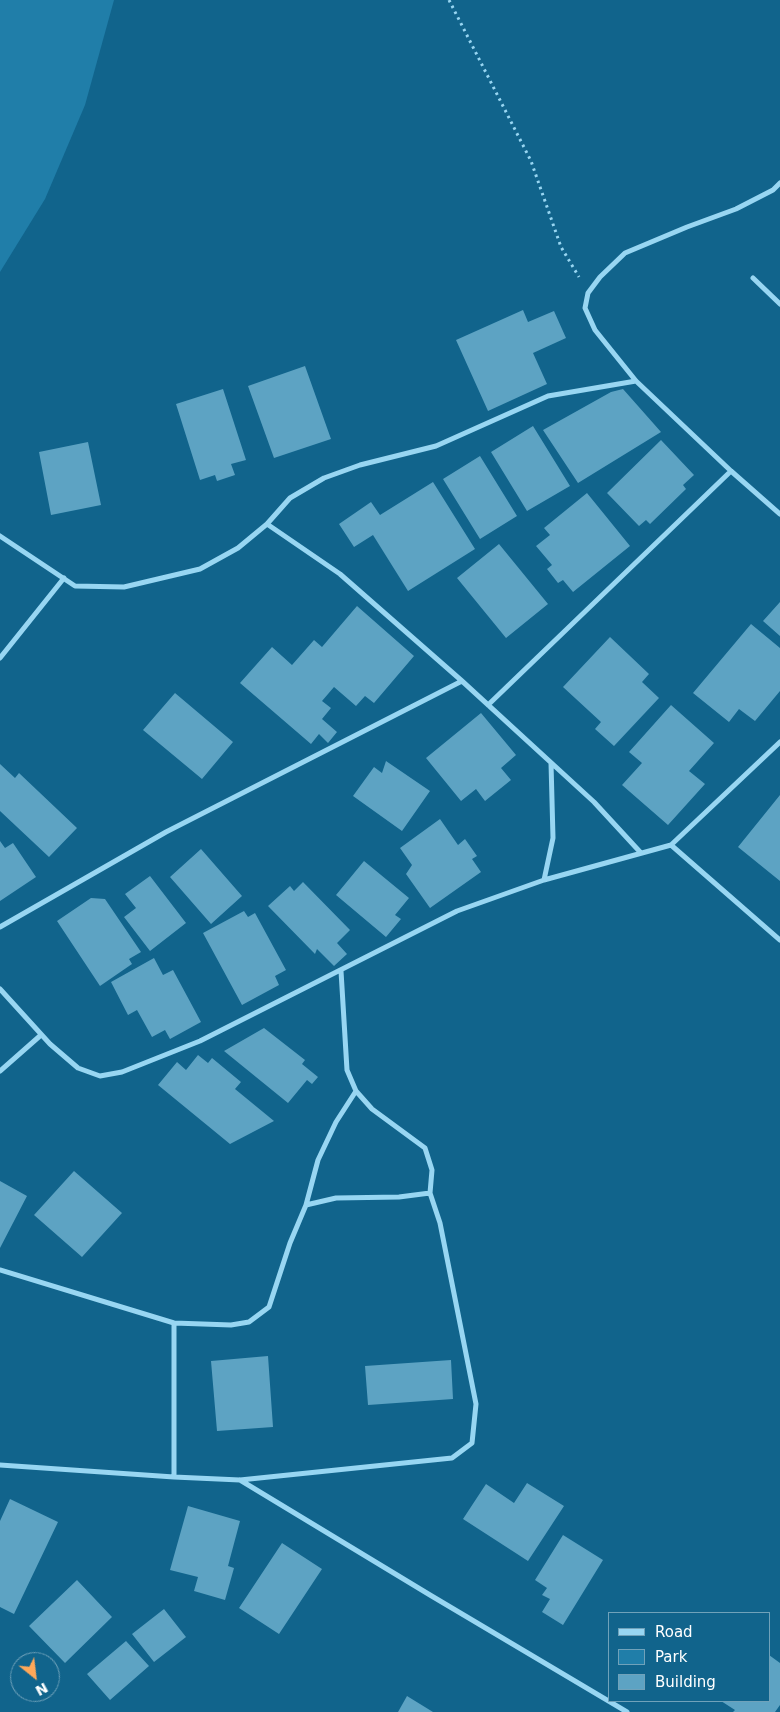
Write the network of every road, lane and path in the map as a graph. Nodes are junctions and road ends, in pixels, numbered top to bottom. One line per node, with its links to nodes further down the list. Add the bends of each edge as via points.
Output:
1 (449, 0): 4 (path, via 530,160 561,247)
2 (780, 183): 4 (street, via 736,209 625,253)
3 (753, 278): 5 (street)
4 (588, 293): 6 (street, via 585,308 595,330)
5 (780, 304)
6 (636, 381): 7 (street); 9 (street, via 548,396 436,446 360,465 324,478 290,498)
7 (731, 471): 8 (street); 14 (street)
8 (780, 514)
9 (267, 524): 11 (street, via 238,548 200,569 124,587 75,586); 13 (street, via 340,574)
10 (0, 536): 11 (street)
11 (64, 578): 12 (street)
12 (0, 658)
13 (462, 681): 14 (street); 20 (street, via 166,832)
14 (488, 705): 16 (street)
15 (780, 742): 17 (street)
16 (551, 762): 18 (street); 19 (street, via 553,838)
17 (671, 845): 18 (street); 21 (street)
18 (641, 853): 19 (street)
19 (544, 880): 22 (street, via 457,911)
20 (0, 926)
21 (780, 940)
22 (341, 971): 24 (street, via 200,1041 122,1072 100,1076 78,1068); 26 (street, via 347,1070)
23 (0, 989): 24 (street)
24 (41, 1035): 25 (street)
25 (0, 1071)
26 (356, 1091): 27 (street, via 372,1109 425,1148 432,1170); 28 (street, via 336,1122 318,1160)
27 (430, 1193): 28 (street, via 336,1198); 33 (street, via 440,1223 476,1404 472,1443 452,1458)
28 (306, 1205): 30 (street, via 269,1307 250,1322 231,1325)
29 (0, 1270): 30 (street)
30 (174, 1323): 32 (street)
31 (0, 1465): 32 (street)
32 (174, 1477): 33 (street)
33 (240, 1480): 34 (street)
34 (608, 1701)
35 (610, 1702): 36 (street)
36 (627, 1712)

